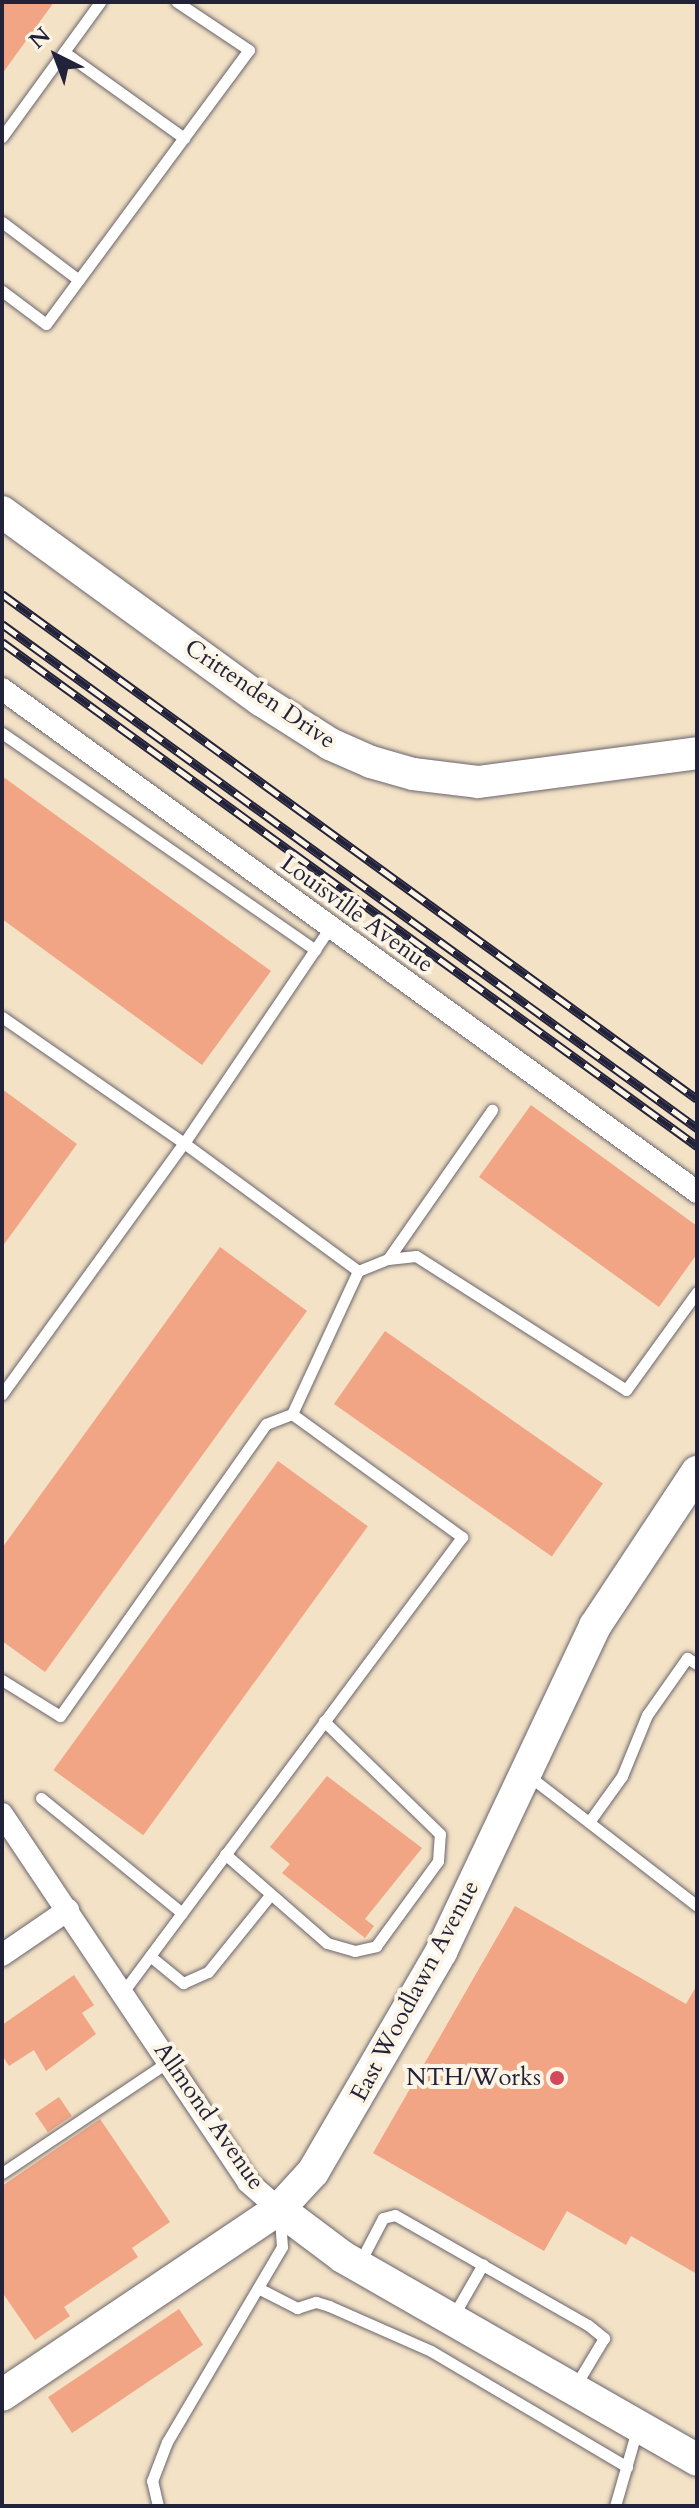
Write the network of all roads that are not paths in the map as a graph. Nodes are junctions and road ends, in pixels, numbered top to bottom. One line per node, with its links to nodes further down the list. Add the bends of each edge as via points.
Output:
1 (100, 2): 3 (lane)
2 (177, 2): 5 (lane, via 249,50)
3 (64, 52): 4 (lane); 5 (lane)
4 (2, 137)
5 (184, 138): 7 (lane)
6 (2, 222): 7 (lane)
7 (79, 280): 8 (lane, via 46,324)
8 (2, 291)
9 (2, 512): 12 (main road, Crittenden Drive, via 261,700 330,744 371,762 413,774 478,782)
10 (2, 689): 13 (street, Louisville Avenue)
11 (2, 733): 14 (lane)
12 (697, 753)
13 (331, 926): 14 (lane); 18 (street, Louisville Avenue)
14 (315, 950): 17 (lane)
15 (2, 1017): 17 (lane)
16 (492, 1110): 19 (lane)
17 (184, 1143): 20 (lane); 22 (lane)
18 (689, 1186)
19 (388, 1259): 20 (lane); 21 (lane, via 416,1256 626,1390)
20 (358, 1271): 23 (lane)
21 (697, 1292)
22 (2, 1394)
23 (292, 1414): 26 (lane, via 266,1424 60,1716); 27 (lane, via 462,1537)
24 (697, 1472): 28 (main road, East Woodlawn Avenue, via 595,1626)
25 (697, 1664): 31 (lane, via 687,1658 647,1715 622,1776)
26 (2, 1680)
27 (324, 1721): 32 (lane); 33 (lane, via 440,1834 438,1861 376,1946 355,1951 327,1943)
28 (526, 1773): 31 (lane); 42 (main road, East Woodlawn Avenue, via 441,1952 313,2172)
29 (41, 1798): 36 (lane)
30 (2, 1814): 35 (street, Allmond Avenue)
31 (589, 1822): 34 (lane)
32 (225, 1854): 33 (lane); 36 (lane)
33 (271, 1894): 38 (lane, via 208,1972 183,1983)
34 (697, 1906)
35 (68, 1910): 37 (street); 39 (street, Allmond Avenue)
36 (182, 1913): 38 (lane)
37 (2, 1955)
38 (150, 1956): 39 (lane)
39 (123, 1992): 40 (street, Allmond Avenue)
40 (170, 2061): 41 (lane); 42 (street, Allmond Avenue, via 248,2182)
41 (2, 2173)
42 (279, 2209): 44 (main road, Allmond Avenue); 45 (lane, via 282,2247); 48 (main road, East Woodlawn Avenue)
43 (483, 2264): 44 (lane, via 395,2215 383,2218); 46 (lane); 47 (lane, via 604,2338)
44 (358, 2266): 46 (main road, Allmond Avenue)
45 (260, 2289): 51 (lane, via 297,2308 316,2302 329,2306 431,2351); 52 (lane, via 167,2442 152,2481)
46 (452, 2319): 47 (main road, Allmond Avenue)
47 (573, 2389): 49 (main road, Allmond Avenue)
48 (2, 2395)
49 (638, 2426): 50 (main road, Allmond Avenue); 51 (lane)
50 (697, 2460)
51 (627, 2467): 53 (lane)
52 (158, 2506)
53 (615, 2506)

